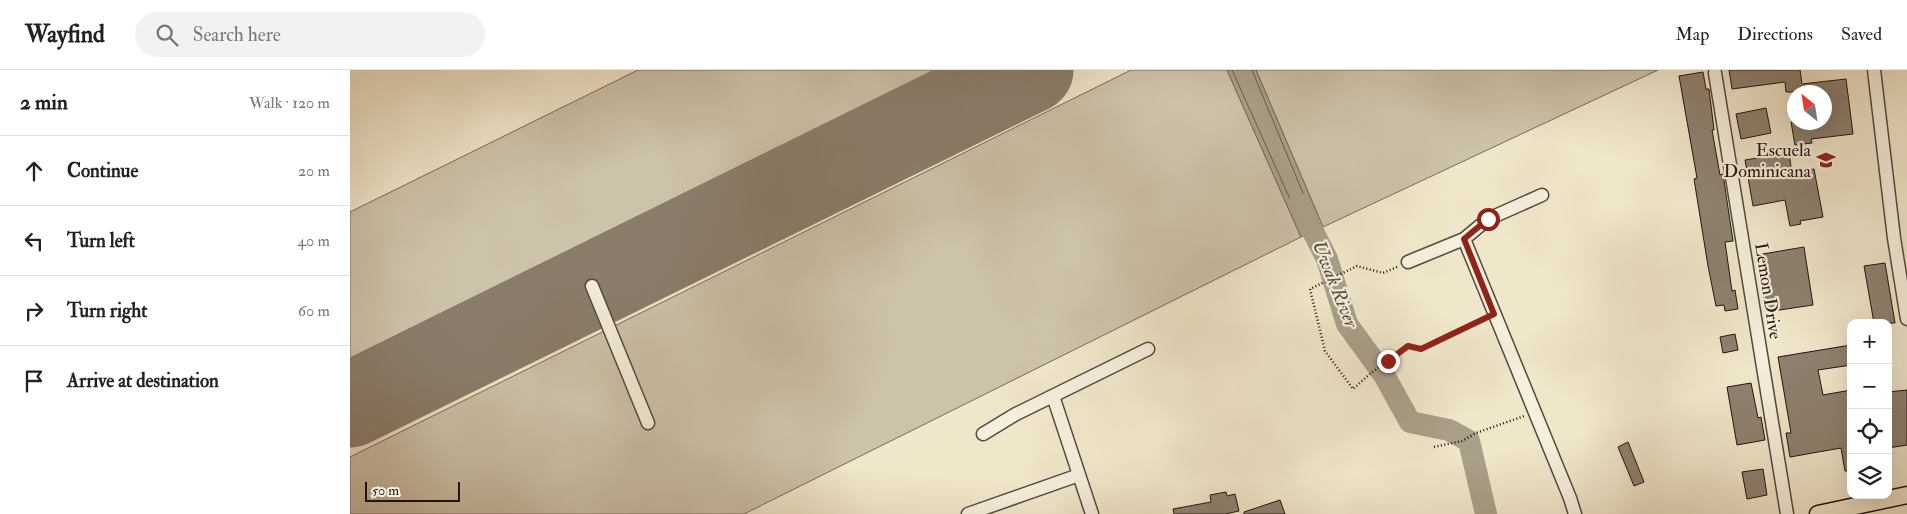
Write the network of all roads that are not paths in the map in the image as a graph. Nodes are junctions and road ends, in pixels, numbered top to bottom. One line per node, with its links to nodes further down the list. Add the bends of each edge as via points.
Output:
1 (1874, 70): 7 (street)
2 (1715, 73): 17 (street, Lemon Drive)
3 (1542, 195): 4 (street, via 1488,219)
4 (1464, 239): 5 (street); 16 (street)
5 (1408, 262)
6 (592, 286): 10 (street)
7 (1907, 319)
8 (1148, 349): 9 (street)
9 (1053, 396): 11 (street); 12 (street)
10 (648, 423)
11 (983, 434)
12 (1079, 476): 14 (street); 15 (street)
13 (1907, 495): 18 (main road)
14 (968, 514)
15 (1092, 514)
16 (1575, 514)
17 (1787, 514)
18 (1818, 514)

